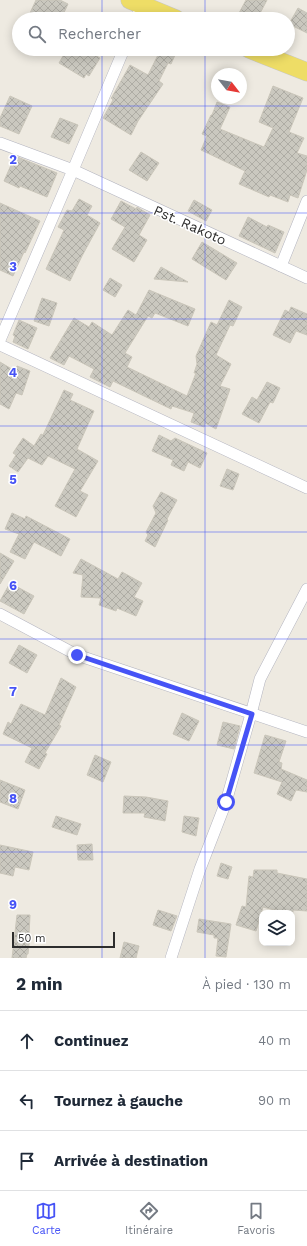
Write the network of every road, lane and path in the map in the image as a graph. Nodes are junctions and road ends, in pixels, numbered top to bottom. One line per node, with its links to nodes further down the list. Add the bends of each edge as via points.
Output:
1 (136, 8): 2 (main road)
2 (151, 12)
3 (121, 56): 7 (street)
4 (267, 56): 5 (main road)
5 (307, 72)
6 (0, 143): 7 (street, Pst. Rakoto)
7 (73, 170): 9 (street, Pst. Rakoto); 11 (street)
8 (307, 201): 9 (street)
9 (281, 266): 10 (street, Pst. Rakoto)
10 (307, 278)
11 (0, 340)
12 (0, 345): 13 (street)
13 (307, 488)
14 (307, 589): 16 (street, via 260,679)
15 (0, 614): 16 (street, via 77,655)
16 (252, 714): 17 (street); 18 (street, via 226,802 200,869)
17 (307, 732)
18 (171, 958)

